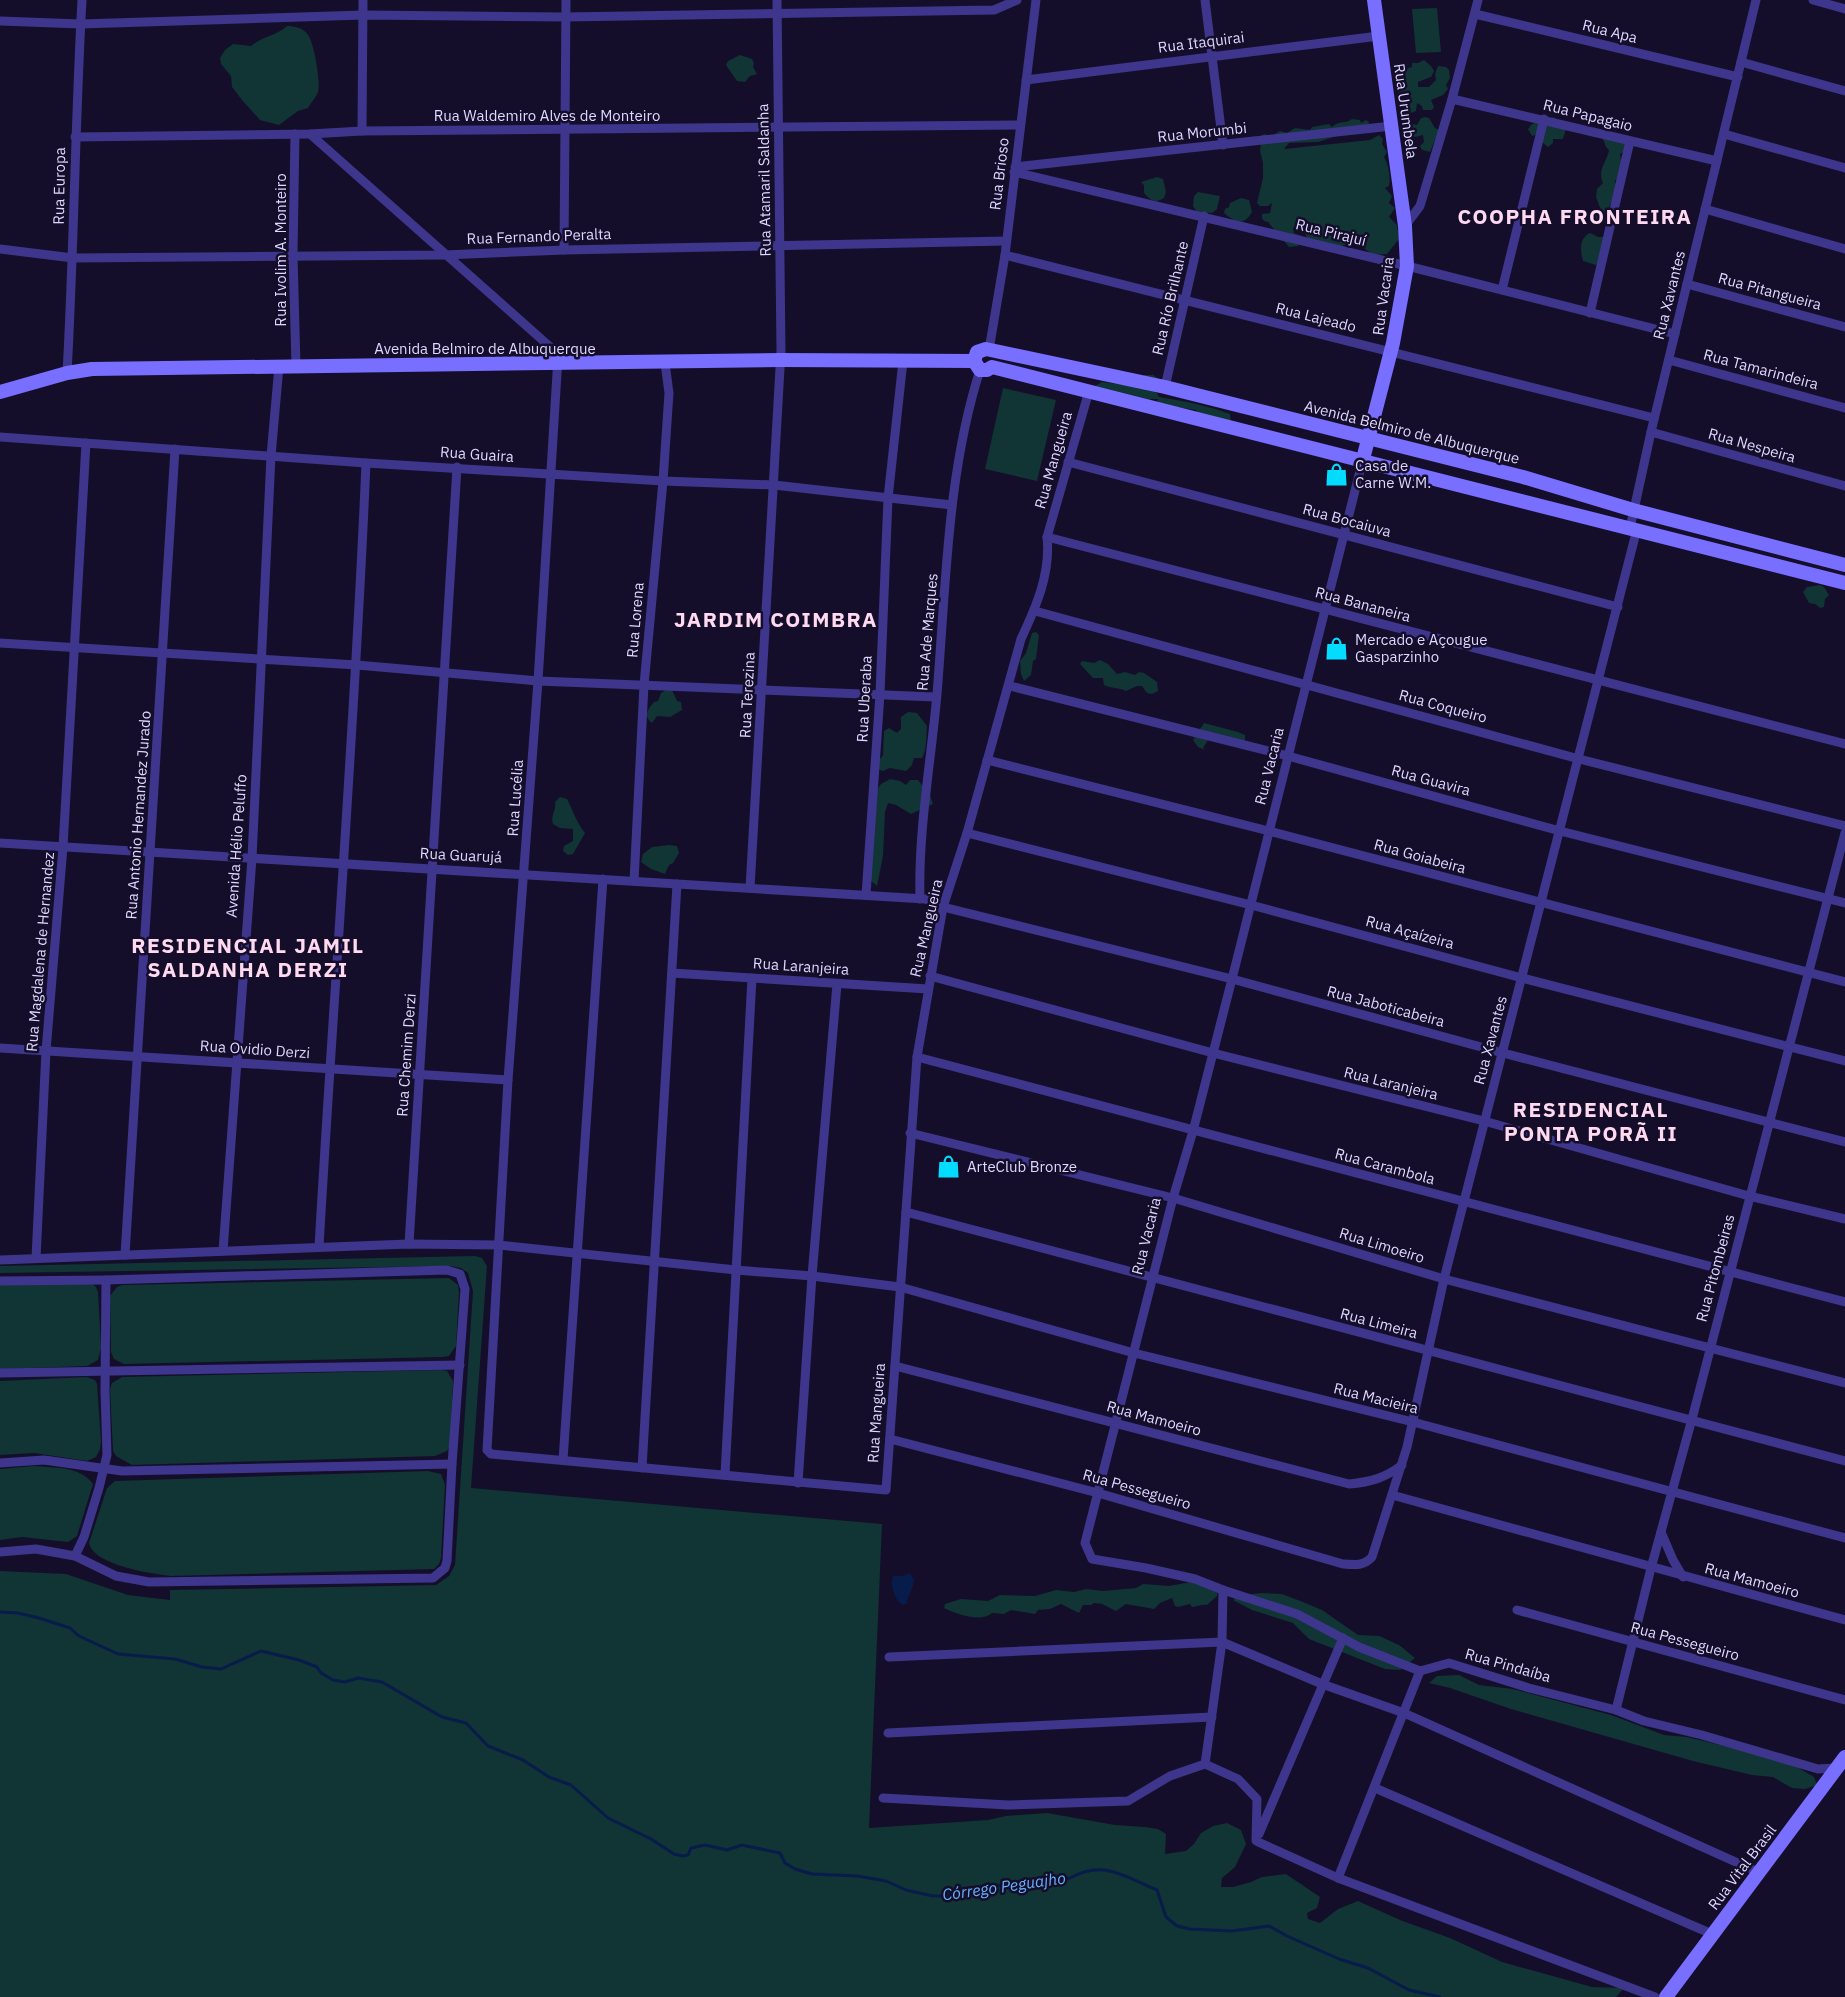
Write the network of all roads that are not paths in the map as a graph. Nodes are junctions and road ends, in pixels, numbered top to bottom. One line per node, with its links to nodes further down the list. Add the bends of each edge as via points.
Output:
1 (82, 0): 18 (street, Rua Europa)
2 (363, 0): 15 (street)
3 (566, 0): 16 (street)
4 (777, 0): 13 (street, Rua Atamaril Saldanha)
5 (1017, 0): 13 (street, via 994,10)
6 (1036, 0): 23 (street, Rua Brioso)
7 (1205, 0): 20 (street)
8 (1374, 0): 19 (main road, Rua Urumbela)
9 (1478, 0): 14 (street)
10 (1756, 0): 21 (street, Rua Xavantes)
11 (1813, 0): 12 (street)
12 (1845, 9)
13 (777, 13): 16 (street); 29 (street, Rua Atamaril Saldanha)
14 (1475, 14): 22 (street, Rua Apa); 25 (street)
15 (363, 15): 16 (street); 18 (street); 30 (street)
16 (566, 17): 31 (street)
17 (0, 21): 18 (street)
18 (81, 24): 35 (street, Rua Europa)
19 (1379, 36): 20 (street, Rua Itaquirai); 28 (main road, Rua Urumbela)
20 (1211, 56): 23 (street, Rua Itaquirai); 37 (street)
21 (1741, 62): 22 (street, Rua Xavantes); 24 (street)
22 (1738, 77): 33 (street, Rua Xavantes)
23 (1026, 80): 27 (street, Rua Brioso)
24 (1845, 91)
25 (1452, 99): 26 (street, Rua Papagaio); 43 (street, via 1420,206)
26 (1544, 119): 36 (street, Rua Papagaio); 55 (street)
27 (1020, 125): 29 (street, Rua Waldemiro Alves de Monteiro); 40 (street, Rua Brioso)
28 (1392, 126): 37 (street, Rua Morumbi); 43 (main road, Rua Urumbela)
29 (779, 128): 31 (street, Rua Waldemiro Alves de Monteiro); 45 (street, Rua Atamaril Saldanha)
30 (362, 131): 31 (street, Rua Waldemiro Alves de Monteiro); 32 (street, Rua Waldemiro Alves de Monteiro)
31 (566, 131): 48 (street)
32 (310, 134): 34 (street, Rua Waldemiro Alves de Monteiro); 50 (street)
33 (1724, 134): 38 (street, Rua Xavantes); 39 (street)
34 (295, 135): 35 (street, Rua Waldemiro Alves de Monteiro); 49 (street, Rua Ivolim A. Monteiro)
35 (75, 137): 52 (street, Rua Europa)
36 (1630, 141): 38 (street, Rua Papagaio); 57 (street)
37 (1223, 145): 40 (street, Rua Morumbi)
38 (1717, 161): 41 (street, Rua Xavantes)
39 (1845, 168)
40 (1014, 169): 42 (street, Rua Pirajuí); 44 (street, Rua Brioso)
41 (1705, 209): 47 (street); 54 (street, Rua Xavantes)
42 (1204, 216): 53 (street, Rua Pirajuí); 56 (street, Rua Río Brilhante)
43 (1405, 226): 53 (main road, Rua Vacaria)
44 (1006, 241): 45 (street, Rua Fernando Peralta); 51 (street, Rua Brioso)
45 (780, 246): 48 (street, Rua Fernando Peralta); 63 (street, Rua Atamaril Saldanha)
46 (0, 249): 52 (street, Rua Fernando Peralta)
47 (1845, 249)
48 (564, 250): 50 (street, Rua Fernando Peralta)
49 (293, 255): 50 (street, Rua Fernando Peralta); 52 (street, Rua Fernando Peralta); 68 (street, Rua Ivolim A. Monteiro)
50 (444, 255): 62 (street)
51 (1005, 255): 56 (street, Rua Lajeado); 60 (street, Rua Brioso)
52 (74, 258): 70 (street, Rua Europa)
53 (1407, 266): 55 (street, Rua Pirajuí); 61 (main road, Rua Vacaria)
54 (1687, 284): 58 (street, Rua Pitangueira); 59 (street, Rua Xavantes)
55 (1502, 290): 57 (street, Rua Pirajuí)
56 (1185, 300): 61 (street, Rua Lajeado); 71 (street, Rua Río Brilhante)
57 (1590, 313): 59 (street, Rua Pirajuí)
58 (1845, 327)
59 (1675, 334): 64 (street, Rua Xavantes)
60 (989, 351): 69 (main road, via 995,360); 71 (main road, Avenida Belmiro de Albuquerque)
61 (1391, 351): 75 (street, Rua Lajeado); 78 (main road, Rua Vacaria)
62 (558, 358): 66 (main road, Avenida Belmiro de Albuquerque); 68 (main road, Avenida Belmiro de Albuquerque); 86 (street, Rua Lucélia)
63 (780, 360): 65 (main road, Avenida Belmiro de Albuquerque); 66 (main road, Avenida Belmiro de Albuquerque); 88 (street, Rua Terezina)
64 (1669, 360): 74 (street, Rua Tamarindeira); 75 (street, Rua Xavantes)
65 (903, 361): 69 (main road, Avenida Belmiro de Albuquerque); 90 (street, Rua Uberaba)
66 (665, 363): 87 (street, Rua Lorena, via 669,393)
67 (279, 366): 68 (main road, Avenida Belmiro de Albuquerque); 70 (main road, Avenida Belmiro de Albuquerque, via 92,369); 81 (street, Avenida Hélio Peluffo)
68 (296, 366)
69 (982, 366): 72 (main road, Avenida Belmiro de Albuquerque); 91 (street, Rua Ade Marques, via 968,408)
70 (67, 373): 73 (main road, Avenida Belmiro de Albuquerque)
71 (1165, 387): 78 (main road, Avenida Belmiro de Albuquerque)
72 (1089, 391): 82 (main road, Avenida Belmiro de Albuquerque); 83 (street, Rua Mangueira)
73 (0, 392)
74 (1845, 408)
75 (1654, 418): 76 (street, Rua Xavantes)
76 (1651, 432): 89 (street, Rua Nespeira); 92 (street, Rua Xavantes)
77 (0, 437): 79 (street, Rua Guaira)
78 (1369, 438): 82 (main road, Rua Vacaria); 92 (main road, Avenida Belmiro de Albuquerque)
79 (86, 443): 80 (street, Rua Guaira); 102 (street, Rua Magdalena de Hernandez)
80 (175, 449): 81 (street, Rua Guaira); 103 (street, Rua Antonio Hernandez Jurado)
81 (271, 456): 84 (street, Rua Guaira); 104 (street, Avenida Hélio Peluffo)
82 (1364, 459): 93 (main road, Avenida Belmiro de Albuquerque); 94 (street, Rua Vacaria)
83 (1068, 462): 94 (street, Rua Bocaiuva); 95 (street, Rua Mangueira)
84 (366, 463): 85 (street, Rua Guaira); 105 (street)
85 (457, 467): 86 (street, Rua Guaira); 106 (street, Rua Chemim Derzi)
86 (552, 474): 87 (street, Rua Guaira); 107 (street, Rua Lucélia)
87 (663, 481): 88 (street, Rua Guaira); 109 (street, Rua Lorena)
88 (774, 485): 90 (street, Rua Guaira); 112 (street, Rua Terezina)
89 (1845, 486)
90 (888, 498): 91 (street, Rua Guaira); 113 (street, Rua Uberaba)
91 (952, 505): 114 (street, Rua Ade Marques)
92 (1633, 510): 93 (street, Rua Xavantes); 96 (main road, Avenida Belmiro de Albuquerque)
93 (1633, 528): 97 (main road, Avenida Belmiro de Albuquerque); 98 (street, Rua Xavantes)
94 (1344, 535): 98 (street, Rua Bocaiuva); 99 (street, Rua Vacaria)
95 (1047, 537): 99 (street, Rua Bananeira); 100 (street, Rua Mangueira, via 1049,554)
96 (1845, 566)
97 (1845, 583)
98 (1618, 607): 108 (street, Rua Xavantes)
99 (1325, 610): 108 (street, Rua Bananeira); 110 (street, Rua Vacaria)
100 (1035, 611): 110 (street, Rua Coqueiro); 111 (street, Rua Mangueira, via 1021,639)
101 (0, 643): 102 (street)
102 (74, 648): 103 (street); 125 (street, Rua Magdalena de Hernandez)
103 (164, 653): 104 (street); 126 (street, Rua Antonio Hernandez Jurado)
104 (262, 659): 105 (street); 127 (street, Avenida Hélio Peluffo)
105 (357, 665): 106 (street); 128 (street)
106 (444, 672): 107 (street); 129 (street, Rua Chemim Derzi)
107 (538, 681): 109 (street); 130 (street, Rua Lucélia)
108 (1599, 681): 115 (street, Rua Bananeira); 117 (street, Rua Xavantes)
109 (644, 685): 112 (street); 132 (street, Rua Lorena)
110 (1306, 685): 116 (street, Rua Vacaria); 117 (street, Rua Coqueiro)
111 (1010, 686): 116 (street, Rua Guavira); 118 (street, Rua Mangueira)
112 (762, 690): 113 (street); 134 (street, Rua Terezina)
113 (880, 694): 114 (street); 135 (street, Rua Uberaba)
114 (936, 697): 137 (street, Rua Ade Marques, via 919,869)
115 (1845, 744)
116 (1288, 756): 120 (street, Rua Vacaria); 121 (street, Rua Guavira)
117 (1579, 759): 119 (street, Rua Coqueiro); 121 (street, Rua Xavantes)
118 (987, 760): 120 (street, Rua Goiabeira); 122 (street, Rua Mangueira)
119 (1845, 826)
120 (1269, 831): 139 (street, Rua Goiabeira); 140 (street, Rua Vacaria)
121 (1560, 831): 136 (street, Rua Guavira); 139 (street, Rua Xavantes)
122 (967, 833): 140 (street, Rua Açaízeira); 141 (street, Rua Mangueira)
123 (1845, 834): 136 (street, Rua Pitombeiras)
124 (0, 843): 125 (street, Rua Guarujá)
125 (63, 847): 126 (street, Rua Guarujá); 153 (street, Rua Magdalena de Hernandez)
126 (150, 852): 127 (street, Rua Guarujá); 156 (street, Rua Antonio Hernandez Jurado)
127 (252, 858): 128 (street, Rua Guarujá); 159 (street, Avenida Hélio Peluffo)
128 (342, 863): 129 (street, Rua Guarujá); 160 (street)
129 (433, 869): 130 (street, Rua Guarujá); 161 (street, Rua Chemim Derzi)
130 (524, 874): 131 (street, Rua Guarujá); 162 (street, Rua Lucélia)
131 (603, 879): 132 (street, Rua Guarujá); 177 (street)
132 (634, 881): 133 (street, Rua Guarujá)
133 (677, 884): 134 (street, Rua Guarujá); 143 (street)
134 (750, 888): 135 (street, Rua Guarujá)
135 (866, 895): 137 (street, Rua Guarujá)
136 (1828, 898): 138 (street, Rua Guavira); 142 (street, Rua Pitombeiras)
137 (920, 899): 141 (street, Rua Jaboticabeira)
138 (1845, 903)
139 (1541, 904): 142 (street, Rua Goiabeira); 146 (street, Rua Xavantes)
140 (1251, 905): 146 (street, Rua Açaízeira); 147 (street, Rua Vacaria)
141 (943, 906): 144 (street, Rua Mangueira); 147 (street, Rua Jaboticabeira)
142 (1809, 972): 148 (street, Rua Goiabeira); 151 (street, Rua Pitombeiras)
143 (672, 973): 145 (street, Rua Laranjeira); 181 (street)
144 (930, 976): 150 (street, Rua Mangueira); 154 (street, Rua Laranjeira)
145 (752, 978): 149 (street, Rua Laranjeira); 182 (street)
146 (1522, 978): 151 (street, Rua Açaízeira); 155 (street, Rua Xavantes)
147 (1232, 979): 154 (street, Rua Vacaria); 155 (street, Rua Jaboticabeira)
148 (1845, 982)
149 (837, 984): 150 (street, Rua Laranjeira); 184 (street)
150 (928, 989): 157 (street, Rua Mangueira)
151 (1789, 1046): 158 (street, Rua Açaízeira); 164 (street, Rua Pitombeiras)
152 (0, 1048): 153 (street, Rua Ovidio Derzi)
153 (46, 1051): 156 (street, Rua Ovidio Derzi); 179 (street, Rua Magdalena de Hernandez)
154 (1213, 1053): 163 (street, Rua Laranjeira); 165 (street, Rua Vacaria)
155 (1503, 1053): 163 (street, Rua Xavantes); 164 (street, Rua Jaboticabeira)
156 (138, 1057): 159 (street, Rua Ovidio Derzi); 178 (street, Rua Antonio Hernandez Jurado)
157 (917, 1058): 165 (street, Rua Carambola); 166 (street, Rua Mangueira)
158 (1845, 1061)
159 (236, 1063): 160 (street, Rua Ovidio Derzi); 176 (street, Avenida Hélio Peluffo)
160 (329, 1069): 161 (street, Rua Ovidio Derzi); 175 (street)
161 (420, 1074): 162 (street, Rua Ovidio Derzi); 173 (street, Rua Chemim Derzi)
162 (508, 1080): 174 (street, Rua Lucélia)
163 (1484, 1121): 168 (street, Rua Laranjeira); 170 (street, Rua Xavantes)
164 (1769, 1122): 167 (street, Rua Jaboticabeira); 168 (street, Rua Pitombeiras)
165 (1193, 1131): 169 (street, Rua Vacaria); 170 (street, Rua Carambola)
166 (910, 1133): 169 (street, Rua Limoeiro); 171 (street, Rua Mangueira)
167 (1845, 1143)
168 (1749, 1196): 172 (street, Rua Laranjeira); 183 (street, Rua Pitombeiras)
169 (1173, 1198): 185 (street, Rua Vacaria); 186 (street, Rua Limoeiro)
170 (1464, 1202): 183 (street, Rua Carambola); 186 (street, Rua Xavantes)
171 (906, 1212): 185 (street, Rua Limeira); 189 (street, Rua Mangueira)
172 (1845, 1219)
173 (409, 1244): 174 (street, Rua Macieira); 175 (street, Rua Macieira)
174 (499, 1245): 177 (street, Rua Macieira); 203 (street, Rua Lucélia, via 487,1450 495,1455)
175 (319, 1247): 176 (street, Rua Macieira)
176 (223, 1251): 178 (street, Rua Macieira)
177 (577, 1253): 181 (street, Rua Macieira); 203 (street)
178 (125, 1255): 179 (street, Rua Macieira)
179 (36, 1258): 180 (street, Rua Macieira)
180 (0, 1260)
181 (656, 1262): 182 (street, Rua Macieira); 208 (street)
182 (736, 1270): 184 (street, Rua Macieira); 210 (street)
183 (1730, 1271): 190 (street, Rua Carambola); 191 (street, Rua Pitombeiras)
184 (812, 1276): 189 (street, Rua Macieira); 211 (street)
185 (1153, 1277): 192 (street, Rua Limeira); 193 (street, Rua Vacaria)
186 (1444, 1279): 191 (street, Rua Limoeiro); 192 (street, Rua Xavantes)
187 (106, 1280): 188 (street); 194 (street, via 447,1270 460,1274 465,1289); 196 (street)
188 (0, 1281)
189 (900, 1287): 193 (street, Rua Macieira); 195 (street, Rua Mangueira)
190 (1845, 1302)
191 (1710, 1347): 198 (street, Rua Limoeiro); 199 (street, Rua Pitombeiras)
192 (1427, 1352): 199 (street, Rua Limeira); 200 (street, Rua Xavantes)
193 (1134, 1353): 200 (street, Rua Macieira); 201 (street, Rua Vacaria)
194 (460, 1365): 196 (street); 206 (street)
195 (895, 1366): 201 (street, Rua Mamoeiro); 202 (street, Rua Mangueira)
196 (106, 1370): 197 (street); 209 (street)
197 (0, 1374)
198 (1845, 1383)
199 (1692, 1419): 204 (street, Rua Limeira); 212 (street, Rua Pitombeiras)
200 (1413, 1422): 207 (street, Rua Xavantes); 212 (street, Rua Macieira)
201 (1116, 1424): 207 (street, Rua Mamoeiro, via 1349,1484 1377,1480); 213 (street, Rua Vacaria)
202 (890, 1439): 211 (street, Rua Mangueira, via 886,1490); 213 (street, Rua Pessegueiro)
203 (563, 1460): 208 (street)
204 (1845, 1461)
205 (0, 1462): 209 (street, via 44,1460)
206 (452, 1464): 209 (street); 218 (street, via 446,1568 433,1578 149,1582 116,1576)
207 (1402, 1465): 214 (street, Rua Xavantes)
208 (642, 1468): 210 (street)
209 (104, 1470): 218 (street)
210 (725, 1474): 211 (street)
211 (798, 1483)
212 (1672, 1492): 215 (street, Rua Pitombeiras); 216 (street, Rua Macieira)
213 (1098, 1493): 219 (street, Rua Pessegueiro, via 1343,1564 1360,1565); 222 (street, Rua Vacaria, via 1085,1543 1092,1559 1195,1579)
214 (1392, 1495): 219 (street, Rua Xavantes); 220 (street, Rua Mamoeiro)
215 (1661, 1532): 220 (street, Rua Pitombeiras); 221 (street)
216 (1845, 1538)
217 (0, 1552): 218 (street, via 36,1548)
218 (75, 1556)
219 (1372, 1557)
220 (1651, 1568): 221 (street, Rua Mamoeiro); 227 (street, Rua Pitombeiras)
221 (1683, 1577): 224 (street, Rua Mamoeiro)
222 (1224, 1590): 225 (street, via 1297,1614); 226 (street)
223 (1517, 1610): 227 (street, Rua Pessegueiro)
224 (1845, 1620)
225 (1343, 1638): 229 (street); 230 (street)
226 (1222, 1642): 228 (street); 230 (street); 234 (street)
227 (1632, 1642): 231 (street, Rua Pessegueiro); 232 (street, Rua Pitombeiras)
228 (889, 1657)
229 (1420, 1671): 232 (street, Rua Pindaíba, via 1449,1663); 233 (street)
230 (1322, 1684): 233 (street); 241 (street)
231 (1845, 1700)
232 (1616, 1710): 238 (street, Rua Pindaíba, via 1818,1769)
233 (1404, 1713): 239 (street); 242 (street)
234 (1212, 1717): 235 (street); 237 (street)
235 (888, 1733)
236 (1845, 1757): 238 (main road, Rua Vital Brasil)
237 (1205, 1764): 240 (street, via 1170,1776 1128,1801 1008,1805); 241 (street, via 1238,1779 1257,1799)
238 (1836, 1768): 242 (main road, Rua Vital Brasil)
239 (1375, 1788): 243 (street); 244 (street)
240 (883, 1798)
241 (1256, 1840): 243 (street)
242 (1758, 1872): 244 (main road, Rua Vital Brasil)
243 (1338, 1878): 245 (street)
244 (1712, 1934): 246 (main road, Rua Vital Brasil)
245 (1655, 1997)
246 (1666, 1997)

